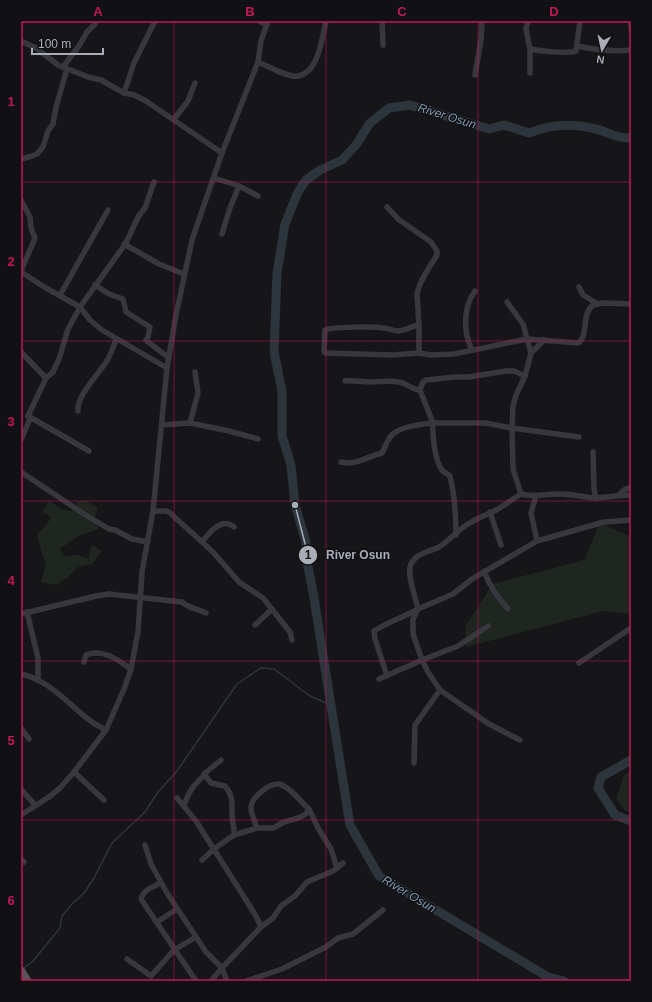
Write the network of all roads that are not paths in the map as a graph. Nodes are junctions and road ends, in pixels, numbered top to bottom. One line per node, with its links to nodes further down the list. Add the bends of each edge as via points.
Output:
1 (155, 21): 22 (street, via 134,63)
2 (259, 21): 9 (street)
3 (326, 21): 17 (street, via 317,58 305,74 298,77 285,74)
4 (382, 21): 13 (street)
5 (482, 21): 20 (street)
6 (528, 21): 15 (street, via 526,29)
7 (580, 21): 14 (street)
8 (630, 21): 11 (street)
9 (268, 23): 17 (street, via 261,41)
10 (95, 24): 18 (street, via 87,32)
11 (631, 30)
12 (21, 41): 18 (street)
13 (383, 45)
14 (577, 46): 15 (street, via 574,52 540,52); 16 (street, via 616,52)
15 (530, 49): 19 (street)
16 (631, 50)
17 (258, 62): 24 (street)
18 (65, 68): 22 (street, via 101,80); 25 (street, via 53,124 43,148 37,154)
19 (530, 73)
20 (475, 75)
21 (195, 82): 23 (street, via 188,101)
22 (124, 93): 23 (street, via 146,101)
23 (174, 119): 24 (street)
24 (222, 153): 26 (street)
25 (21, 159)
26 (214, 178): 28 (street); 36 (street, via 192,240)
27 (154, 182): 34 (street, via 145,208)
28 (238, 186): 29 (street); 33 (street)
29 (258, 196)
30 (21, 200): 35 (street, via 30,218 35,238)
31 (387, 207): 45 (street, via 398,219 431,242 437,251 418,289)
32 (108, 210): 40 (street)
33 (222, 234)
34 (124, 244): 36 (street, via 158,264); 37 (street)
35 (21, 272): 40 (street)
36 (184, 274): 53 (street)
37 (95, 285): 44 (street); 53 (street, via 123,299 126,312 150,327 146,340)
38 (578, 286): 42 (street, via 583,295)
39 (475, 291): 49 (street, via 468,303 466,322)
40 (60, 295): 44 (street)
41 (507, 302): 47 (street, via 523,324)
42 (596, 303): 43 (street); 48 (street, via 587,312 582,341 574,344)
43 (631, 304)
44 (80, 307): 46 (street, via 90,320); 57 (street, via 68,329 53,372)
45 (419, 325): 51 (street); 51 (street, via 399,331 383,327 326,328 324,351 329,354)
46 (116, 339): 54 (street); 60 (street, via 108,360 81,398 77,406)
47 (528, 339): 48 (street); 49 (street); 52 (street)
48 (544, 340): 52 (street)
49 (472, 350): 51 (street, via 454,354)
50 (21, 352): 57 (street)
51 (419, 353)
52 (532, 353): 56 (street)
53 (168, 357): 54 (street)
54 (167, 368): 64 (street)
55 (195, 372): 62 (street, via 198,393)
56 (525, 376): 59 (street, via 514,371 506,371 426,380); 65 (street, via 514,401)
57 (46, 378): 61 (street)
58 (344, 381): 59 (street, via 396,381)
59 (420, 390): 63 (street)
60 (78, 411)
61 (28, 416): 68 (street, via 30,419); 69 (street)
62 (190, 423): 64 (street); 67 (street)
63 (433, 423): 65 (street, via 485,423); 71 (street, via 406,428 391,435 382,453 352,464); 83 (street, via 436,456 441,468 450,476 454,491)
64 (162, 425): 79 (street)
65 (512, 428): 66 (street); 74 (street, via 513,469)
66 (579, 437)
67 (258, 439)
68 (21, 440)
69 (89, 451)
70 (593, 452): 78 (street)
71 (341, 462)
72 (21, 472): 85 (street, via 109,529 132,539)
73 (631, 487): 75 (street)
74 (521, 494): 77 (street); 80 (street)
75 (619, 494): 76 (street); 78 (street)
76 (631, 495)
77 (536, 496): 78 (street, via 562,494); 84 (street, via 532,513)
78 (596, 498)
79 (153, 511): 85 (street); 86 (street, via 169,512)
80 (490, 512): 83 (street); 87 (street)
81 (631, 520): 84 (street, via 604,522)
82 (234, 527): 86 (street, via 228,524 218,525)
83 (456, 534): 90 (street, via 439,547 422,554 411,565 409,573)
84 (537, 541): 88 (street)
85 (148, 542): 89 (street, via 142,572)
86 (202, 542): 92 (street, via 239,582 263,598)
87 (501, 545)
88 (484, 571): 90 (street, via 454,594); 91 (street, via 496,596)
89 (141, 598): 93 (street, via 109,594); 94 (street, via 182,602); 103 (street)
90 (418, 609): 100 (street, via 413,619 414,634); 105 (street, via 374,631)
91 (508, 609)
92 (272, 610): 96 (street); 99 (street, via 290,632)
93 (27, 612): 95 (street); 107 (street, via 38,658)
94 (206, 613)
95 (21, 614)
96 (255, 625)
97 (488, 626): 100 (street, via 458,646)
98 (631, 628): 102 (street)
99 (292, 640)
100 (422, 660): 105 (street); 108 (street)
101 (84, 662): 103 (street, via 87,654 108,655)
102 (579, 664)
103 (131, 669): 110 (street)
104 (21, 674): 107 (street)
105 (387, 676): 106 (street)
106 (379, 679)
107 (38, 680): 110 (street, via 55,690 88,719)
108 (440, 690): 112 (street, via 489,724); 114 (street, via 415,725)
109 (21, 728): 111 (street)
110 (106, 730): 115 (street)
111 (29, 739)
112 (520, 740)
113 (220, 760): 116 (street, via 205,772)
114 (414, 763)
115 (74, 772): 119 (street); 120 (street, via 60,788)
116 (206, 775): 121 (street, via 189,791); 125 (street, via 211,783 225,786 231,796)
117 (21, 789): 120 (street)
118 (177, 798): 121 (street)
119 (104, 800)
120 (35, 805): 123 (street)
121 (184, 805): 127 (street)
122 (309, 809): 124 (street, via 306,814 273,828); 124 (street, via 294,792 280,784 272,784 257,795 251,804); 130 (street, via 331,849)
123 (21, 814)
124 (257, 828): 125 (street)
125 (234, 835): 127 (street)
126 (144, 845): 131 (street)
127 (214, 849): 128 (street); 135 (street)
128 (202, 860)
129 (343, 863): 130 (street)
130 (337, 868): 135 (street, via 307,882)
131 (161, 883): 132 (street); 134 (street, via 145,891 141,896)
132 (177, 909): 134 (street); 136 (street)
133 (383, 910): 143 (street, via 353,934 338,938 326,947 282,969)
134 (157, 922): 137 (street)
135 (261, 927): 139 (street)
136 (196, 937): 137 (street); 139 (street)
137 (174, 950): 138 (street, via 151,976); 140 (street)
138 (127, 959)
139 (222, 968): 141 (street); 142 (street)
140 (196, 981)
141 (212, 981)
142 (227, 981)
143 (246, 981)

